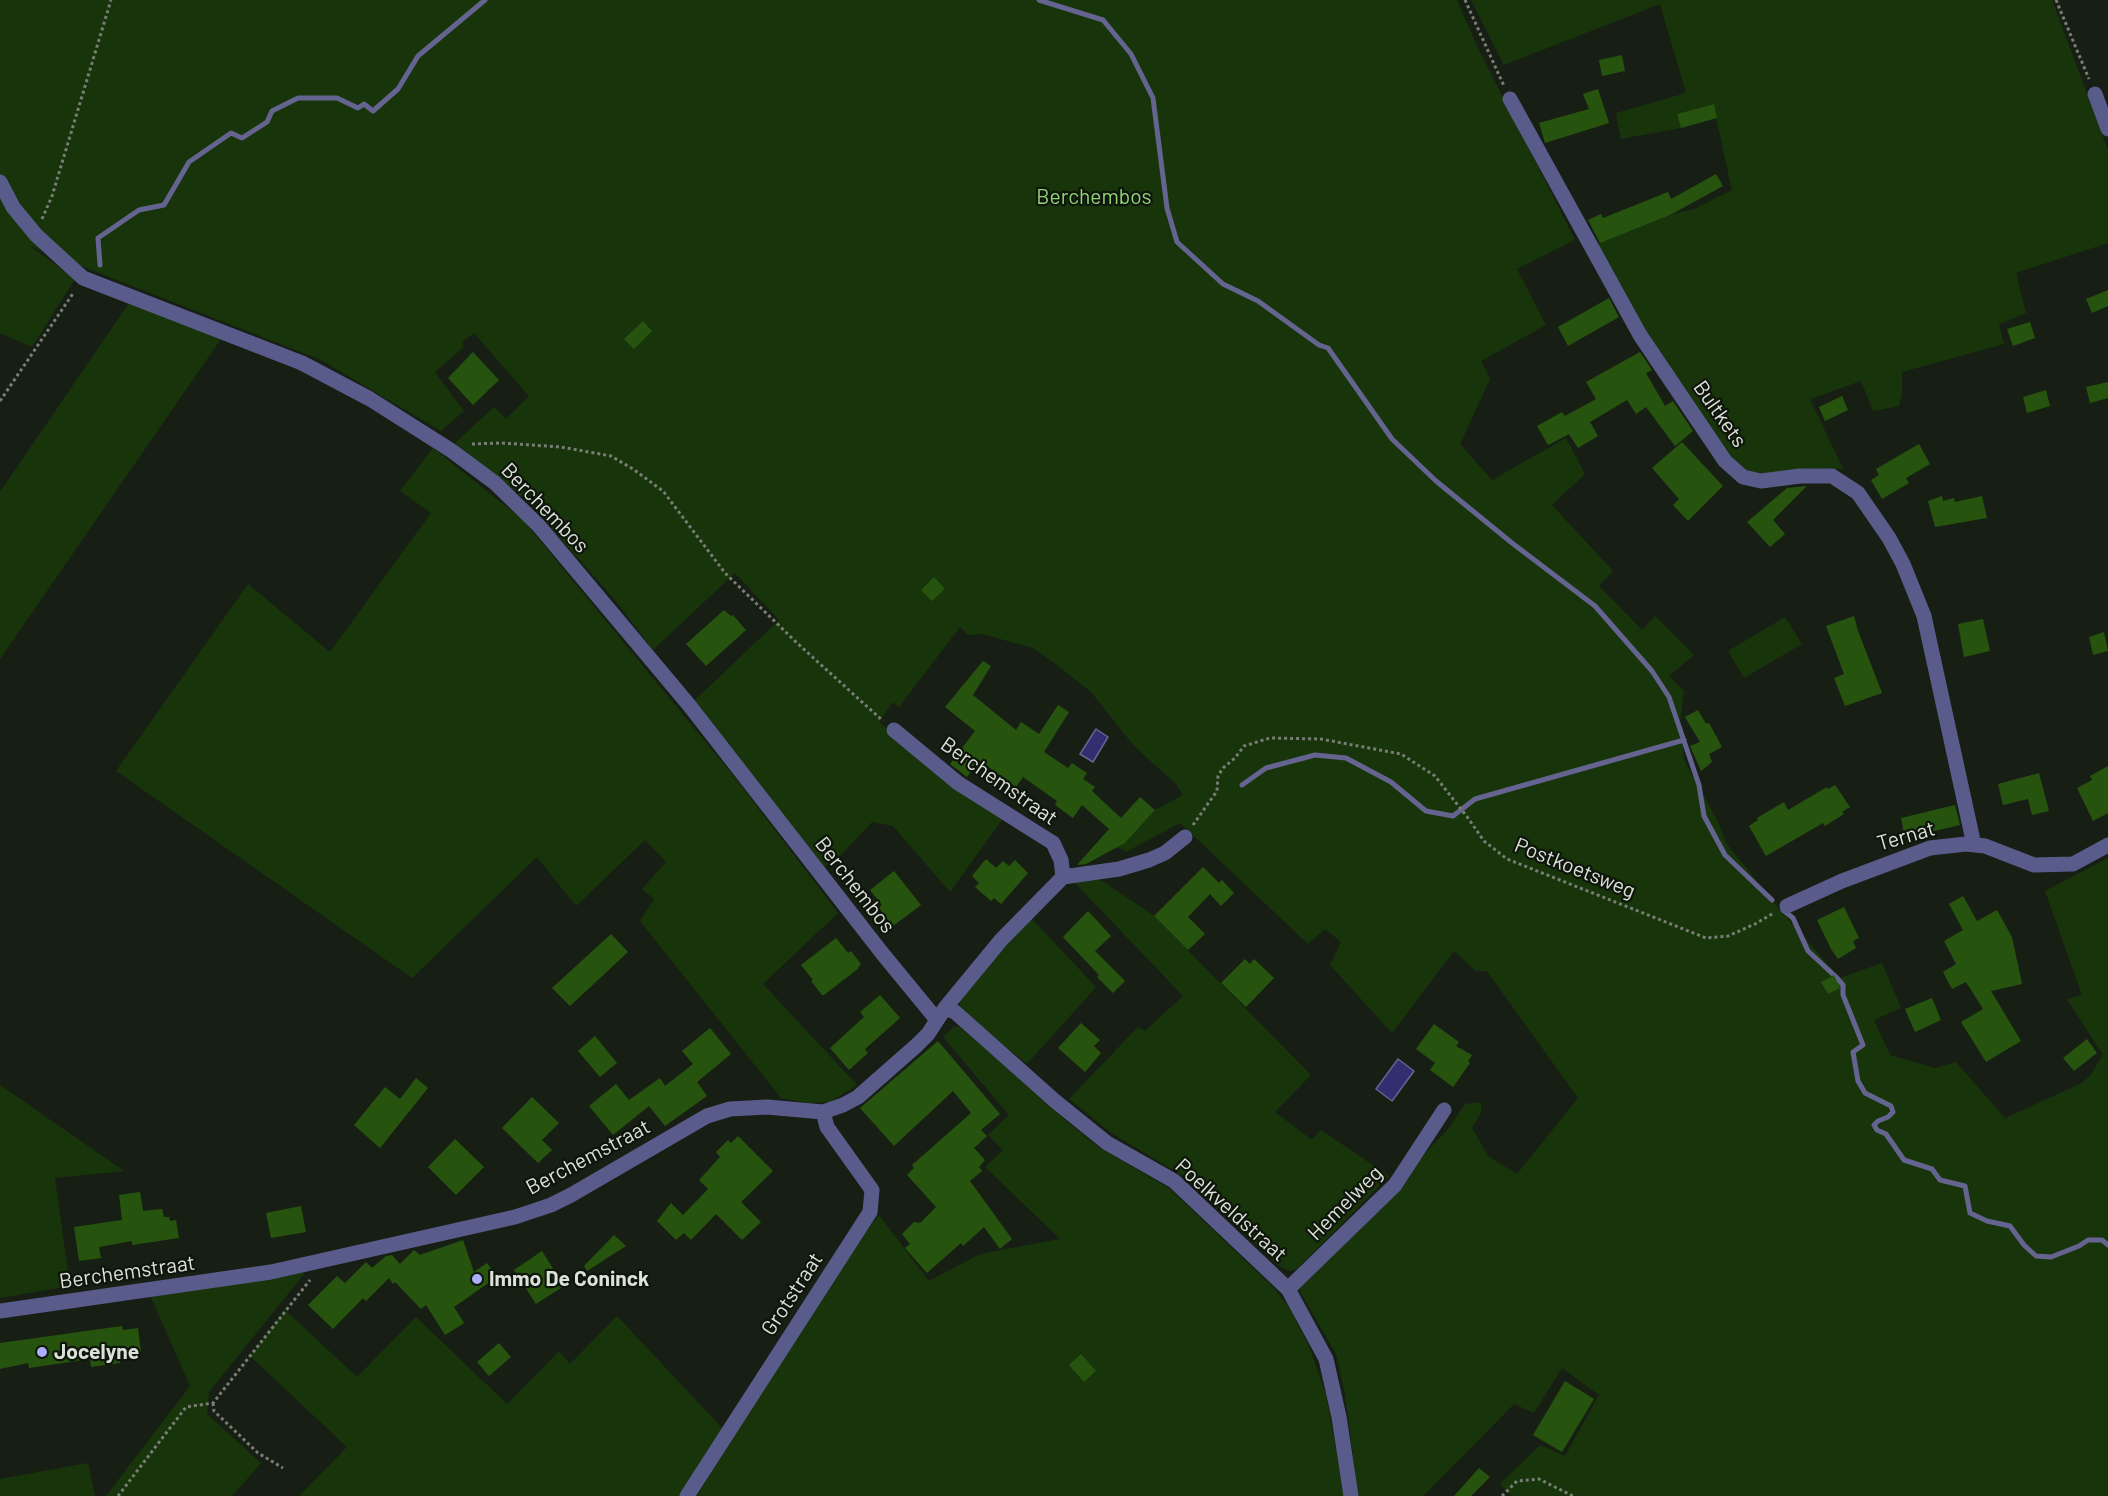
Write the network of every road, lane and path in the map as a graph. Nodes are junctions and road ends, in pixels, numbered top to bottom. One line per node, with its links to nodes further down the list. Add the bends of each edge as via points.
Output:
1 (111, 0): 8 (path, via 52,196)
2 (1465, 0): 5 (path)
3 (2056, 0): 4 (path)
4 (2095, 94): 6 (street)
5 (1510, 99): 15 (street, Bultkets, via 1640,335 1725,461 1743,477 1761,481 1832,476 1858,494 1889,538 1924,616)
6 (2108, 129)
7 (0, 182): 8 (street, Berchembos, via 13,207)
8 (36, 235): 9 (street, Berchembos)
9 (83, 278): 10 (path); 11 (street, Berchembos, via 302,363 370,399)
10 (0, 401)
11 (452, 451): 12 (path, via 461,445 501,443 561,447 611,456 633,469 663,491 725,573); 18 (street, Berchembos, via 495,483 539,526 689,705 882,953)
12 (894, 730): 16 (street, Berchemstraat, via 958,783 1053,843)
13 (1185, 837): 16 (street, via 1149,860 1119,869); 17 (path, Postkoetsweg, via 1217,791 1223,768 1244,746 1269,738 1321,739 1401,754 1434,776 1484,841 1507,859 1706,938 1728,936)
14 (2108, 844): 15 (street, Ternat, via 2073,864 2034,865)
15 (1974, 845): 17 (street, Ternat, via 1930,848 1902,857)
16 (1063, 877): 18 (street, Berchemstraat, via 1001,940)
17 (1787, 906)
18 (941, 1014): 20 (street, Berchemstraat, via 918,1045 858,1097); 22 (street, Poelkveldstraat, via 956,1012 1107,1143 1174,1181)
19 (1444, 1110): 22 (street, Hemelweg, via 1395,1185)
20 (823, 1112): 21 (street, Berchemstraat, via 767,1107 730,1109 707,1116 551,1205 515,1217); 27 (street, Grotstraat, via 827,1127 872,1190 870,1212)
21 (318, 1262): 23 (street, Berchemstraat); 24 (path, via 315,1272)
22 (1288, 1289): 28 (street, Poelkveldstraat, via 1326,1359)
23 (0, 1311)
24 (213, 1402): 25 (path, via 214,1411 258,1453); 26 (path, via 186,1407)
25 (283, 1468)
26 (118, 1496)
27 (687, 1496)
28 (1351, 1496)
29 (1502, 1496): 30 (path, via 1517,1481 1539,1479)
30 (1573, 1496)

